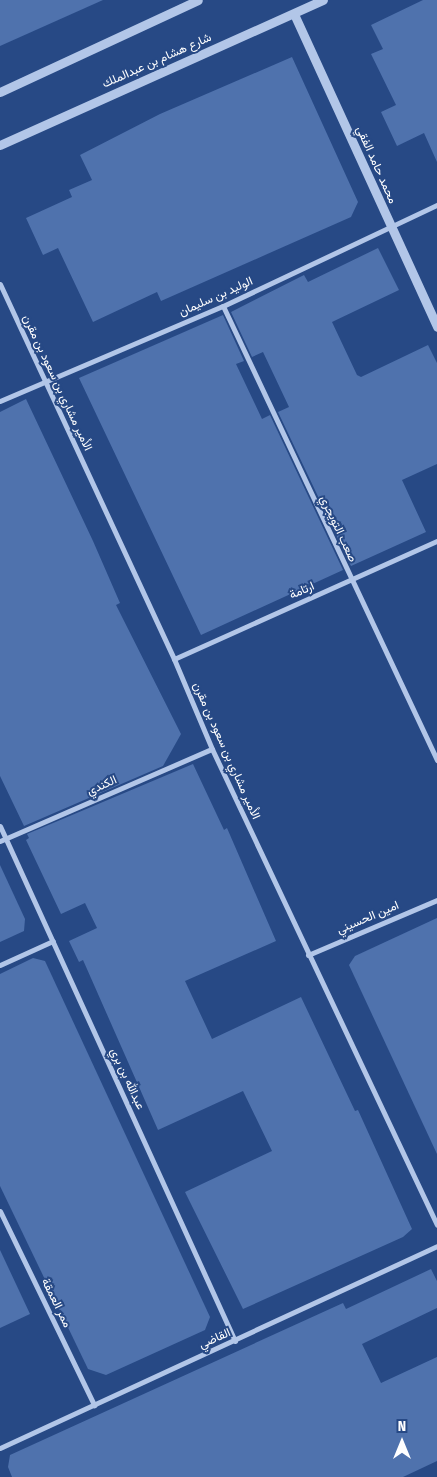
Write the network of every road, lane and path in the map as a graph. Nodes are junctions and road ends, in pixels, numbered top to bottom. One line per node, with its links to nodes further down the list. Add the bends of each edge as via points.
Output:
1 (198, 0): 4 (street)
2 (323, 0): 3 (street, شارع هشام بن عبدالملك)
3 (294, 14): 5 (street, شارع هشام بن عبدالملك); 7 (street, محمد حامد الفقي)
4 (0, 92)
5 (0, 146)
6 (437, 205): 7 (street, الوليد بن سليمان)
7 (390, 227): 9 (street, الوليد بن سليمان); 10 (street, محمد حامد الفقي)
8 (0, 284): 11 (street, الأمير مشاري بن سعود بن مقرن)
9 (222, 306): 11 (street, الوليد بن سليمان); 14 (street, صعب التويجري)
10 (437, 327)
11 (45, 382): 12 (street, الوليد بن سليمان); 15 (street, الأمير مشاري بن سعود بن مقرن)
12 (0, 401)
13 (437, 541): 14 (street, ارتامة)
14 (351, 580): 15 (street, ارتامة); 17 (street, صعب التويجري)
15 (174, 660): 16 (street, الأمير مشاري بن سعود بن مقرن)
16 (212, 748): 19 (street, الكندي); 22 (street, الأمير مشاري بن سعود بن مقرن)
17 (437, 760)
18 (0, 826): 19 (street, عبدالله بن بري)
19 (3, 840): 21 (street, عبدالله بن بري)
20 (437, 900): 22 (street, امين الحسيني)
21 (53, 941): 23 (street); 27 (street, عبدالله بن بري)
22 (308, 955): 25 (street, الأمير مشاري بن سعود بن مقرن)
23 (0, 965)
24 (0, 1210): 28 (street, ممر العمقة)
25 (437, 1225)
26 (437, 1246): 27 (street, القاضي)
27 (235, 1341): 28 (street, القاضي)
28 (94, 1405): 29 (street, القاضي)
29 (0, 1448)

